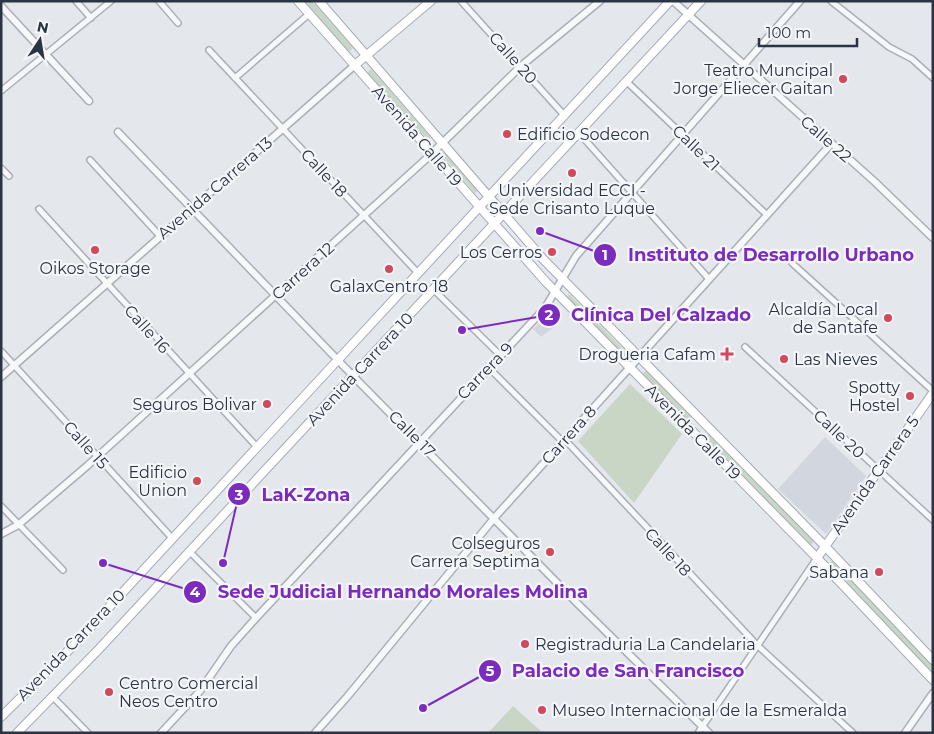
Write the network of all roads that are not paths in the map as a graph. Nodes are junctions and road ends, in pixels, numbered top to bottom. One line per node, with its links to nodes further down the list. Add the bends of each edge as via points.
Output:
1 (76, 1): 16 (street)
2 (111, 1): 16 (street)
3 (159, 1): 17 (street)
4 (298, 1): 14 (main road, Avenida Calle 19)
5 (431, 1): 19 (main road, Avenida Carrera 13)
6 (461, 1): 22 (street, Calle 20)
7 (600, 1): 22 (street, Carrera 12)
8 (671, 1): 15 (street, Calle 22); 29 (main road, Avenida Carrera 10)
9 (701, 1): 15 (main road, Avenida Carrera 10)
10 (800, 1): 23 (street, Carrera 9)
11 (831, 1): 25 (street, via 889,47 912,59)
12 (321, 2): 19 (main road, Avenida Calle 19)
13 (1, 6): 20 (street)
14 (310, 14): 21 (main road, Avenida Calle 19); 24 (street)
15 (687, 15): 23 (street, Calle 22); 26 (main road, Avenida Carrera 10)
16 (91, 18): 20 (street)
17 (178, 23)
18 (209, 50): 24 (street, Calle 18)
19 (366, 54): 21 (main road, Avenida Carrera 13); 34 (main road, Avenida Calle 19)
20 (46, 55): 27 (street); 28 (street)
21 (355, 65): 30 (street, Avenida Carrera 13); 36 (main road, Avenida Calle 19)
22 (521, 66): 29 (street, Calle 20); 34 (street, Carrera 12)
23 (743, 66): 33 (street, Carrera 9); 35 (street, Calle 22)
24 (235, 78): 30 (street, Calle 18)
25 (933, 78)
26 (626, 81): 32 (main road, Avenida Carrera 10); 33 (street, Calle 21)
27 (1, 90)
28 (89, 101)
29 (564, 115): 41 (main road, Avenida Carrera 10)
30 (283, 129): 43 (street, Avenida Carrera 13); 46 (street, Calle 18)
31 (118, 132): 43 (street, Calle 17)
32 (579, 133): 40 (street); 45 (main road, Avenida Carrera 10)
33 (682, 135): 40 (street, Carrera 9); 47 (street, Calle 21)
34 (442, 141): 36 (street, Carrera 12); 41 (main road, Avenida Calle 19)
35 (831, 144): 47 (street, Carrera 8); 50 (street, Calle 22)
36 (432, 152): 42 (main road, Avenida Calle 19); 46 (street, Carrera 12)
37 (90, 160): 49 (street)
38 (1, 168): 39 (street)
39 (9, 176)
40 (631, 191): 53 (street, Carrera 9, via 576,256); 54 (street)
41 (490, 195): 42 (main road, Avenida Carrera 10); 45 (main road, Avenida Calle 19)
42 (480, 206): 48 (main road, Avenida Calle 19); 52 (main road, Avenida Carrera 10)
43 (192, 209): 49 (street, Avenida Carrera 13); 58 (street, Calle 17)
44 (39, 210): 55 (street, Calle 16)
45 (505, 213): 48 (main road, Avenida Carrera 10); 53 (main road, Avenida Calle 19)
46 (364, 215): 52 (street, Calle 18); 58 (street, Carrera 12)
47 (767, 215): 54 (street, Carrera 8)
48 (495, 224): 56 (main road, Avenida Carrera 10); 57 (main road, Avenida Calle 19)
49 (160, 236): 55 (street, Avenida Carrera 13)
50 (933, 238)
51 (792, 262): 70 (street)
52 (418, 273): 63 (main road, Avenida Carrera 10)
53 (562, 278): 57 (street, Carrera 9); 62 (main road, Avenida Calle 19)
54 (710, 279): 62 (street, Carrera 8)
55 (106, 284): 64 (street, Avenida Carrera 13); 67 (street, Calle 16)
56 (434, 290): 61 (street); 68 (main road, Avenida Carrera 10)
57 (555, 292): 61 (street, Carrera 9, via 545,308); 66 (main road, Avenida Calle 19)
58 (276, 295): 63 (street, Calle 17); 67 (street, Carrera 12)
59 (745, 347): 75 (street, Calle 20)
60 (1, 351): 64 (street, Calle 15)
61 (500, 355): 65 (street, Carrera 9)
62 (639, 358): 66 (street, Carrera 8); 82 (main road, Avenida Calle 19)
63 (338, 359): 68 (street, Calle 17); 73 (main road, Avenida Carrera 10)
64 (14, 366): 69 (street, Avenida Carrera 13); 74 (street, Calle 15)
65 (488, 367): 71 (street, Calle 18, via 561,440); 72 (street, Carrera 9)
66 (630, 368): 71 (street, Carrera 8); 84 (main road, Avenida Calle 19)
67 (188, 374): 73 (street, Calle 16); 74 (street, Carrera 12)
68 (354, 376): 72 (street, Calle 17); 83 (main road, Avenida Carrera 10)
69 (1, 377)
70 (933, 392): 75 (main road, Avenida Carrera 5)
71 (565, 440): 77 (street, Carrera 8); 87 (street, Calle 18)
72 (419, 441): 77 (street, Calle 17); 86 (street, Carrera 9)
73 (257, 447): 81 (main road, Avenida Carrera 10)
74 (97, 457): 79 (street, Carrera 12); 81 (street, Calle 15)
75 (879, 470): 78 (street, Calle 20); 82 (main road, Avenida Carrera 5)
76 (1, 506): 79 (street)
77 (495, 519): 93 (street, Calle 17); 97 (street, Carrera 8)
78 (933, 520)
79 (18, 525): 80 (street, Carrera 12); 85 (street)
80 (1, 534)
81 (172, 538): 92 (main road, Avenida Carrera 10, via 74,645)
82 (825, 546): 84 (main road, Avenida Carrera 5); 88 (main road, Avenida Calle 19)
83 (190, 552): 86 (street); 91 (main road, Avenida Carrera 10)
84 (817, 558): 87 (street); 89 (main road, Avenida Calle 19)
85 (63, 570)
86 (256, 618): 96 (street, Carrera 9, via 231,646 200,691)
87 (757, 645): 93 (street); 100 (street, Calle 18)
88 (933, 660)
89 (933, 680)
90 (933, 693): 101 (street)
91 (52, 697): 94 (main road, Avenida Carrera 10); 95 (street)
92 (1, 717)
93 (703, 726): 98 (street); 99 (street, Calle 17)
94 (17, 733)
95 (88, 733)
96 (161, 733)
97 (315, 733)
98 (698, 733)
99 (709, 733)
100 (853, 733)
101 (905, 733)

